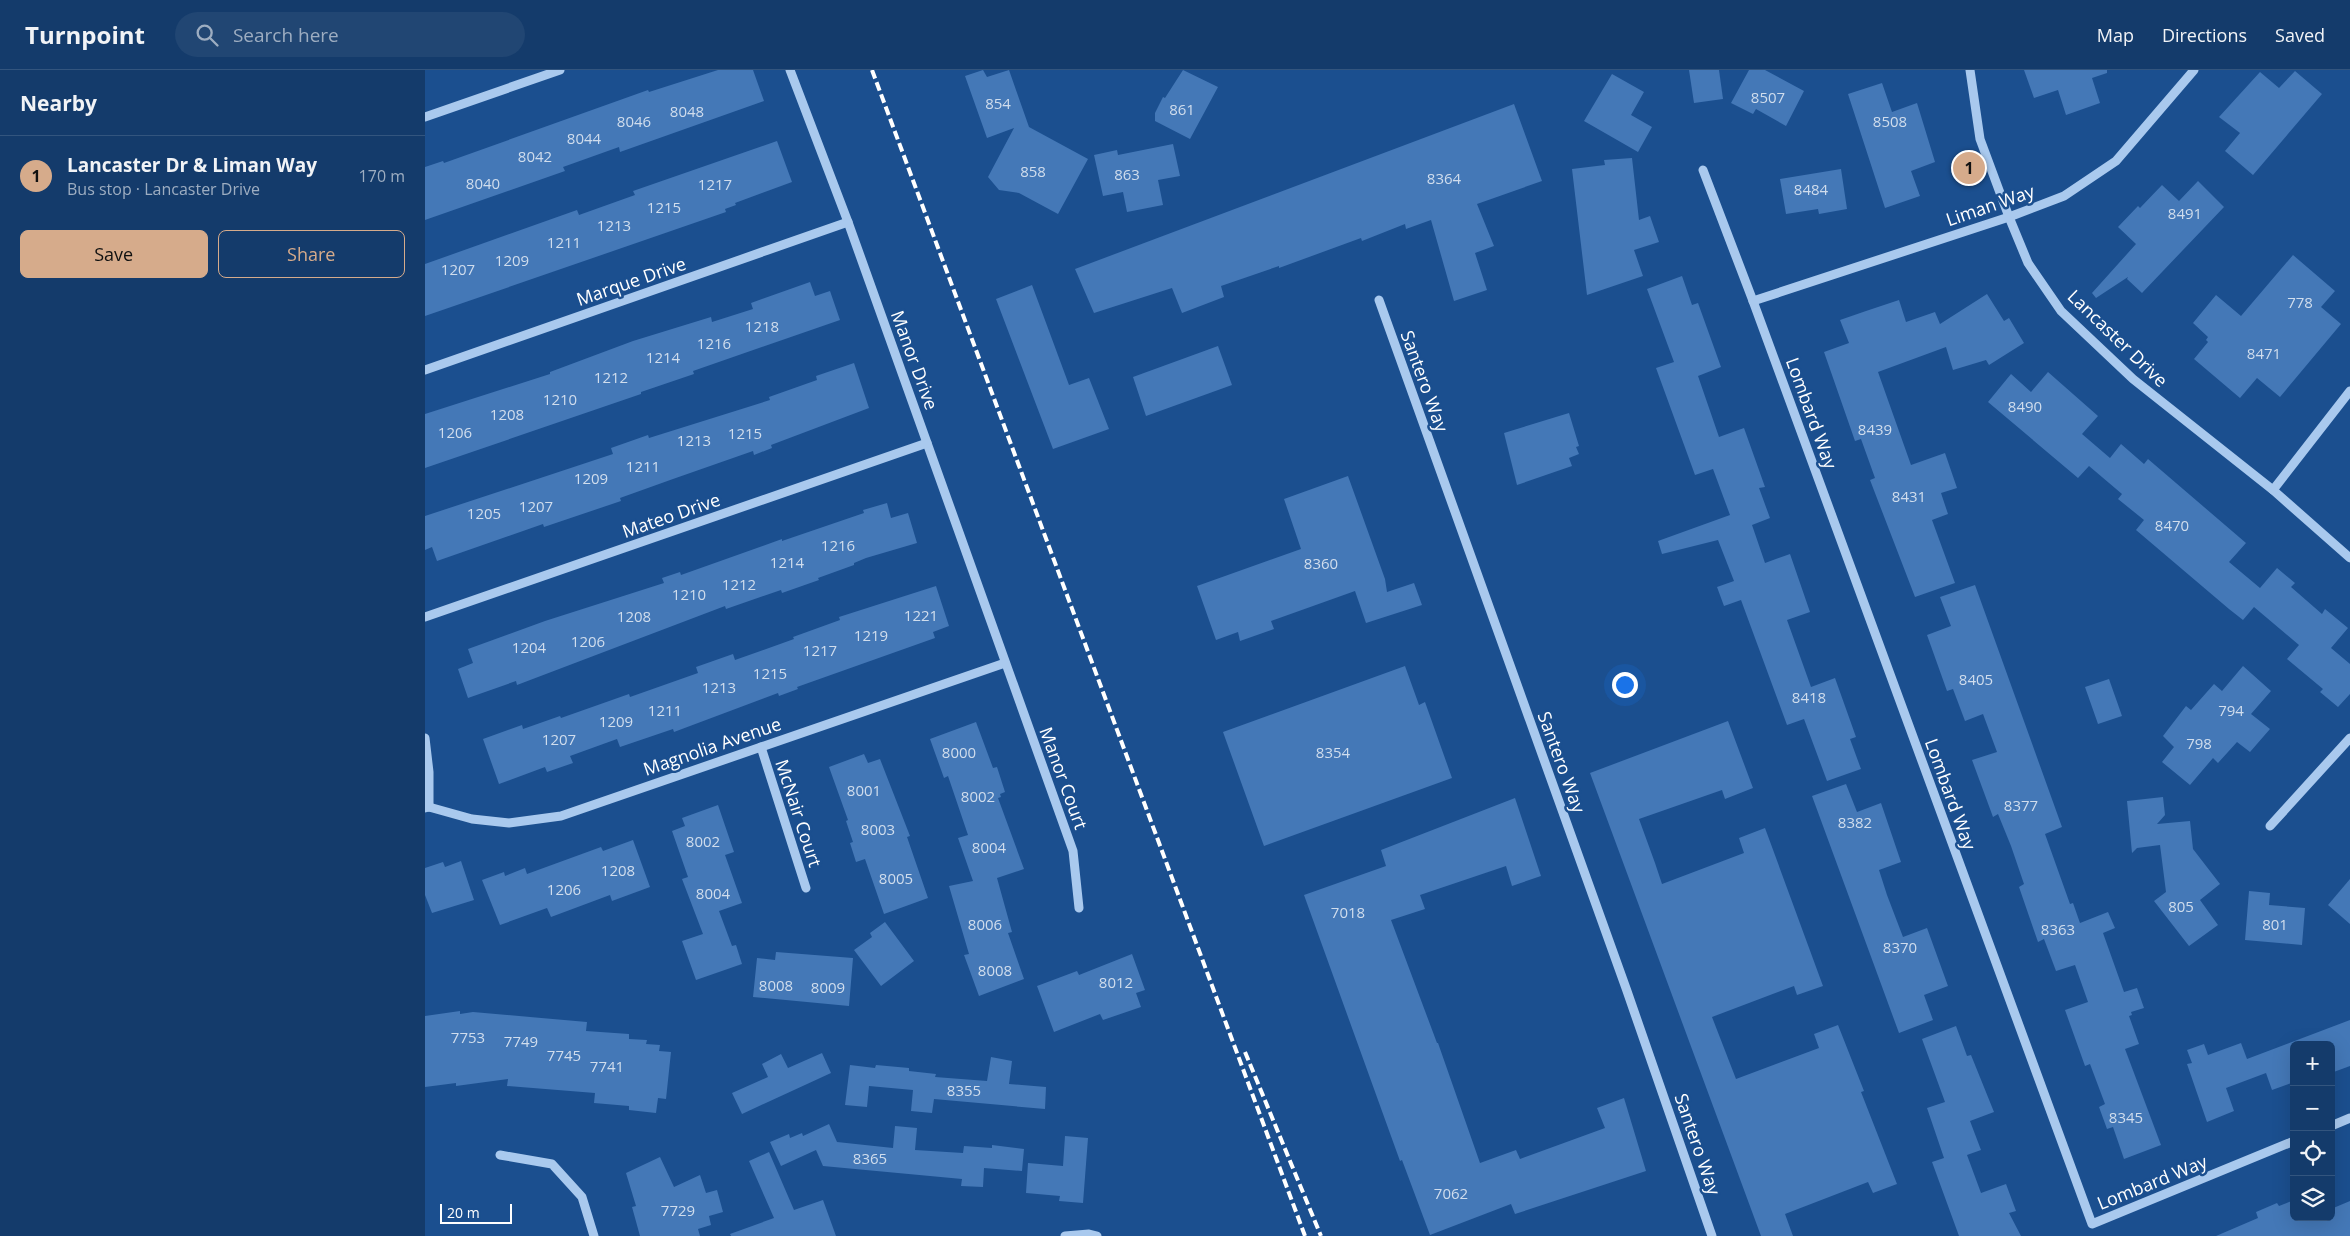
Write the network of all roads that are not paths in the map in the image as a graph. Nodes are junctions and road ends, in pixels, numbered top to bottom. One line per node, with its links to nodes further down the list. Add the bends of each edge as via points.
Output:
1 (560, 70): 5 (street)
2 (790, 70): 8 (street, Manor Drive)
3 (1970, 70): 7 (street, Lancaster Drive, via 1980,140)
4 (2193, 70): 7 (street, Liman Way, via 2116,161 2064,196)
5 (425, 117)
6 (1703, 170): 10 (street, Lombard Way)
7 (2009, 217): 10 (street, Liman Way); 14 (street, Lancaster Drive, via 2028,263 2061,311 2133,380)
8 (848, 222): 11 (street, Marque Drive); 13 (street, Manor Drive)
9 (1379, 300): 32 (street, Santero Way)
10 (1753, 301): 27 (street, Lombard Way, via 2092,1224)
11 (425, 370)
12 (2350, 391): 14 (street)
13 (927, 443): 16 (street, Mateo Drive); 17 (street, Manor Drive)
14 (2273, 490): 15 (street, Lancaster Drive)
15 (2350, 558)
16 (425, 617)
17 (1005, 663): 20 (street, Magnolia Avenue); 24 (street, Manor Court, via 1073,851)
18 (425, 738): 21 (street, via 429,772)
19 (2350, 738): 22 (street)
20 (761, 747): 21 (street, Magnolia Avenue, via 561,816 509,823 471,819); 23 (street, McNair Court)
21 (427, 808)
22 (2270, 826)
23 (806, 888)
24 (1079, 908)
25 (2350, 1118): 26 (street)
26 (2335, 1124)
27 (2290, 1143)
28 (500, 1155): 29 (street, via 553,1164 582,1197)
29 (593, 1236)
30 (1065, 1236): 31 (street)
31 (1097, 1236)
32 (1712, 1236)

